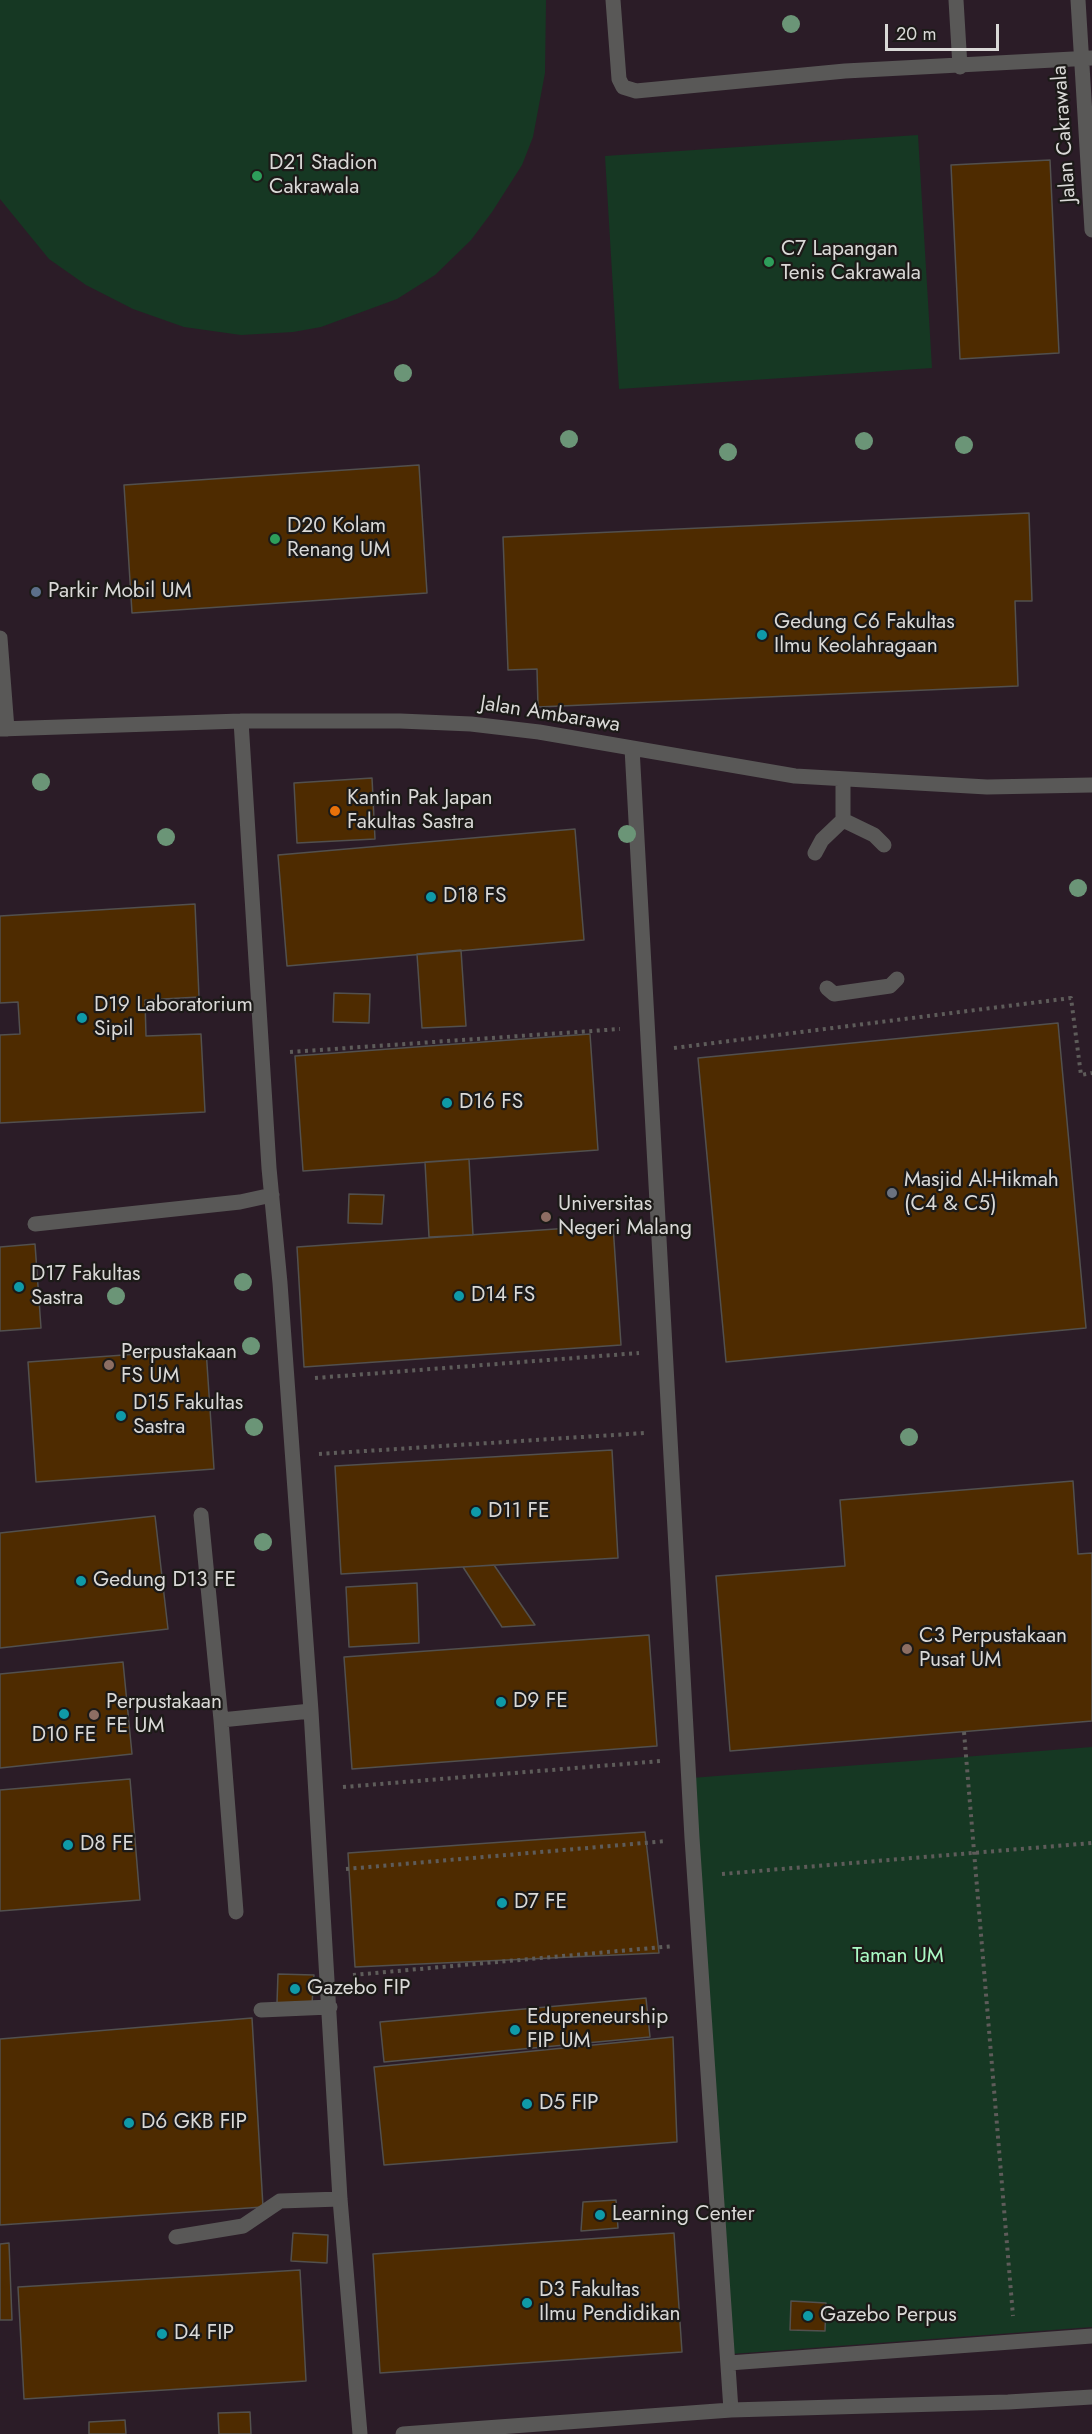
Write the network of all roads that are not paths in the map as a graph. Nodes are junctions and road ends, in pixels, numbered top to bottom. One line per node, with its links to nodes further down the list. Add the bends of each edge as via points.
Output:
1 (614, 0): 5 (lane, via 619,79 622,87 636,91 844,71)
2 (956, 0): 5 (lane)
3 (1078, 0): 4 (lane, Jalan Cakrawala)
4 (1087, 59): 5 (lane); 6 (lane, Jalan Cakrawala)
5 (960, 67)
6 (1092, 230)
7 (0, 638): 8 (lane)
8 (2, 680): 10 (lane)
9 (241, 721): 10 (lane, Jalan Ambarawa); 11 (lane, Jalan Ambarawa, via 471,724); 19 (lane)
10 (3, 729)
11 (632, 748): 12 (lane, Jalan Ambarawa, via 795,776); 30 (lane, via 692,1838)
12 (843, 779): 13 (lane, Jalan Ambarawa, via 987,787); 14 (lane)
13 (1092, 785)
14 (843, 820): 15 (lane, via 874,835); 16 (lane, via 822,840)
15 (884, 845)
16 (815, 853)
17 (897, 979): 18 (lane, via 890,986 834,994)
18 (827, 988)
19 (272, 1195): 20 (lane, via 240,1202); 22 (lane)
20 (35, 1224)
21 (201, 1515): 23 (lane)
22 (311, 1711): 23 (lane); 25 (lane)
23 (221, 1720): 24 (lane)
24 (236, 1912)
25 (330, 2007): 26 (lane); 27 (lane)
26 (261, 2010)
27 (340, 2199): 28 (lane, via 280,2201 243,2226); 33 (lane)
28 (176, 2237)
29 (1092, 2336): 30 (lane)
30 (729, 2363): 32 (lane)
31 (1092, 2397): 32 (lane)
32 (731, 2410): 34 (lane)
33 (360, 2434)
34 (403, 2434)

